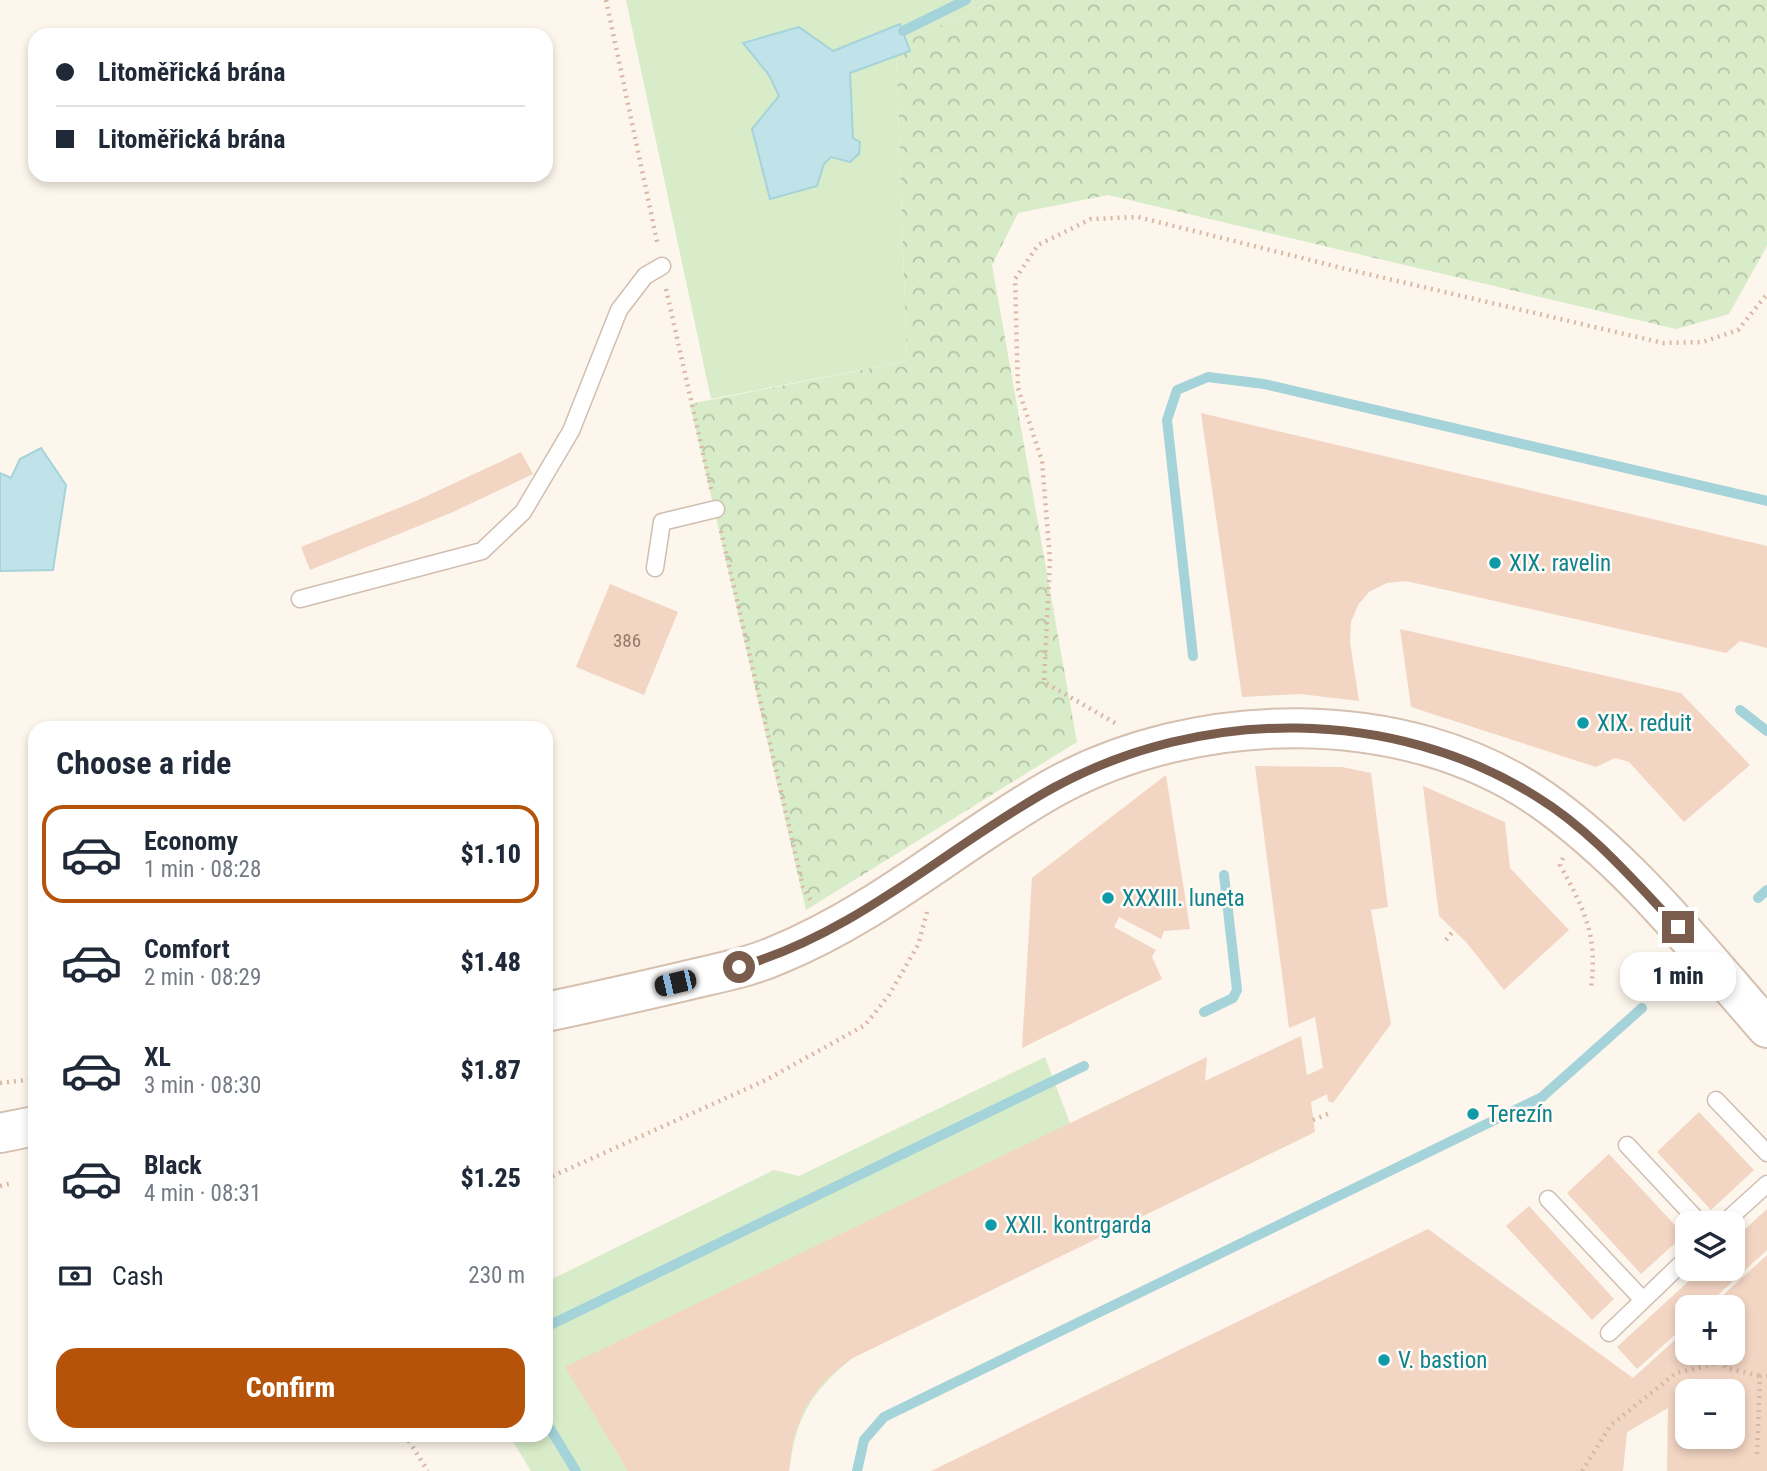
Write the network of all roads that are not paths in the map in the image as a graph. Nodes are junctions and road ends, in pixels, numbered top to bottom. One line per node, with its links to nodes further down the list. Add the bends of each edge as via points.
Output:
1 (662, 266): 4 (lane, via 645,276 619,310 572,431 523,512 482,551)
2 (716, 509): 3 (lane, via 662,522)
3 (655, 568)
4 (300, 599)
5 (553, 1010): 6 (main road, via 775,956 827,932 925,873 1051,789 1139,750 1202,736 1303,727 1358,732 1450,754 1538,797 1628,874)
6 (1767, 1028)
7 (1716, 1100): 11 (lane)
8 (28, 1127): 9 (main road)
9 (0, 1133)
10 (1627, 1145): 14 (lane)
11 (1767, 1153)
12 (1767, 1184): 15 (lane)
13 (1548, 1199): 17 (lane)
14 (1689, 1211)
15 (1737, 1211)
16 (1675, 1269): 17 (lane)
17 (1643, 1300): 18 (lane)
18 (1609, 1333)

